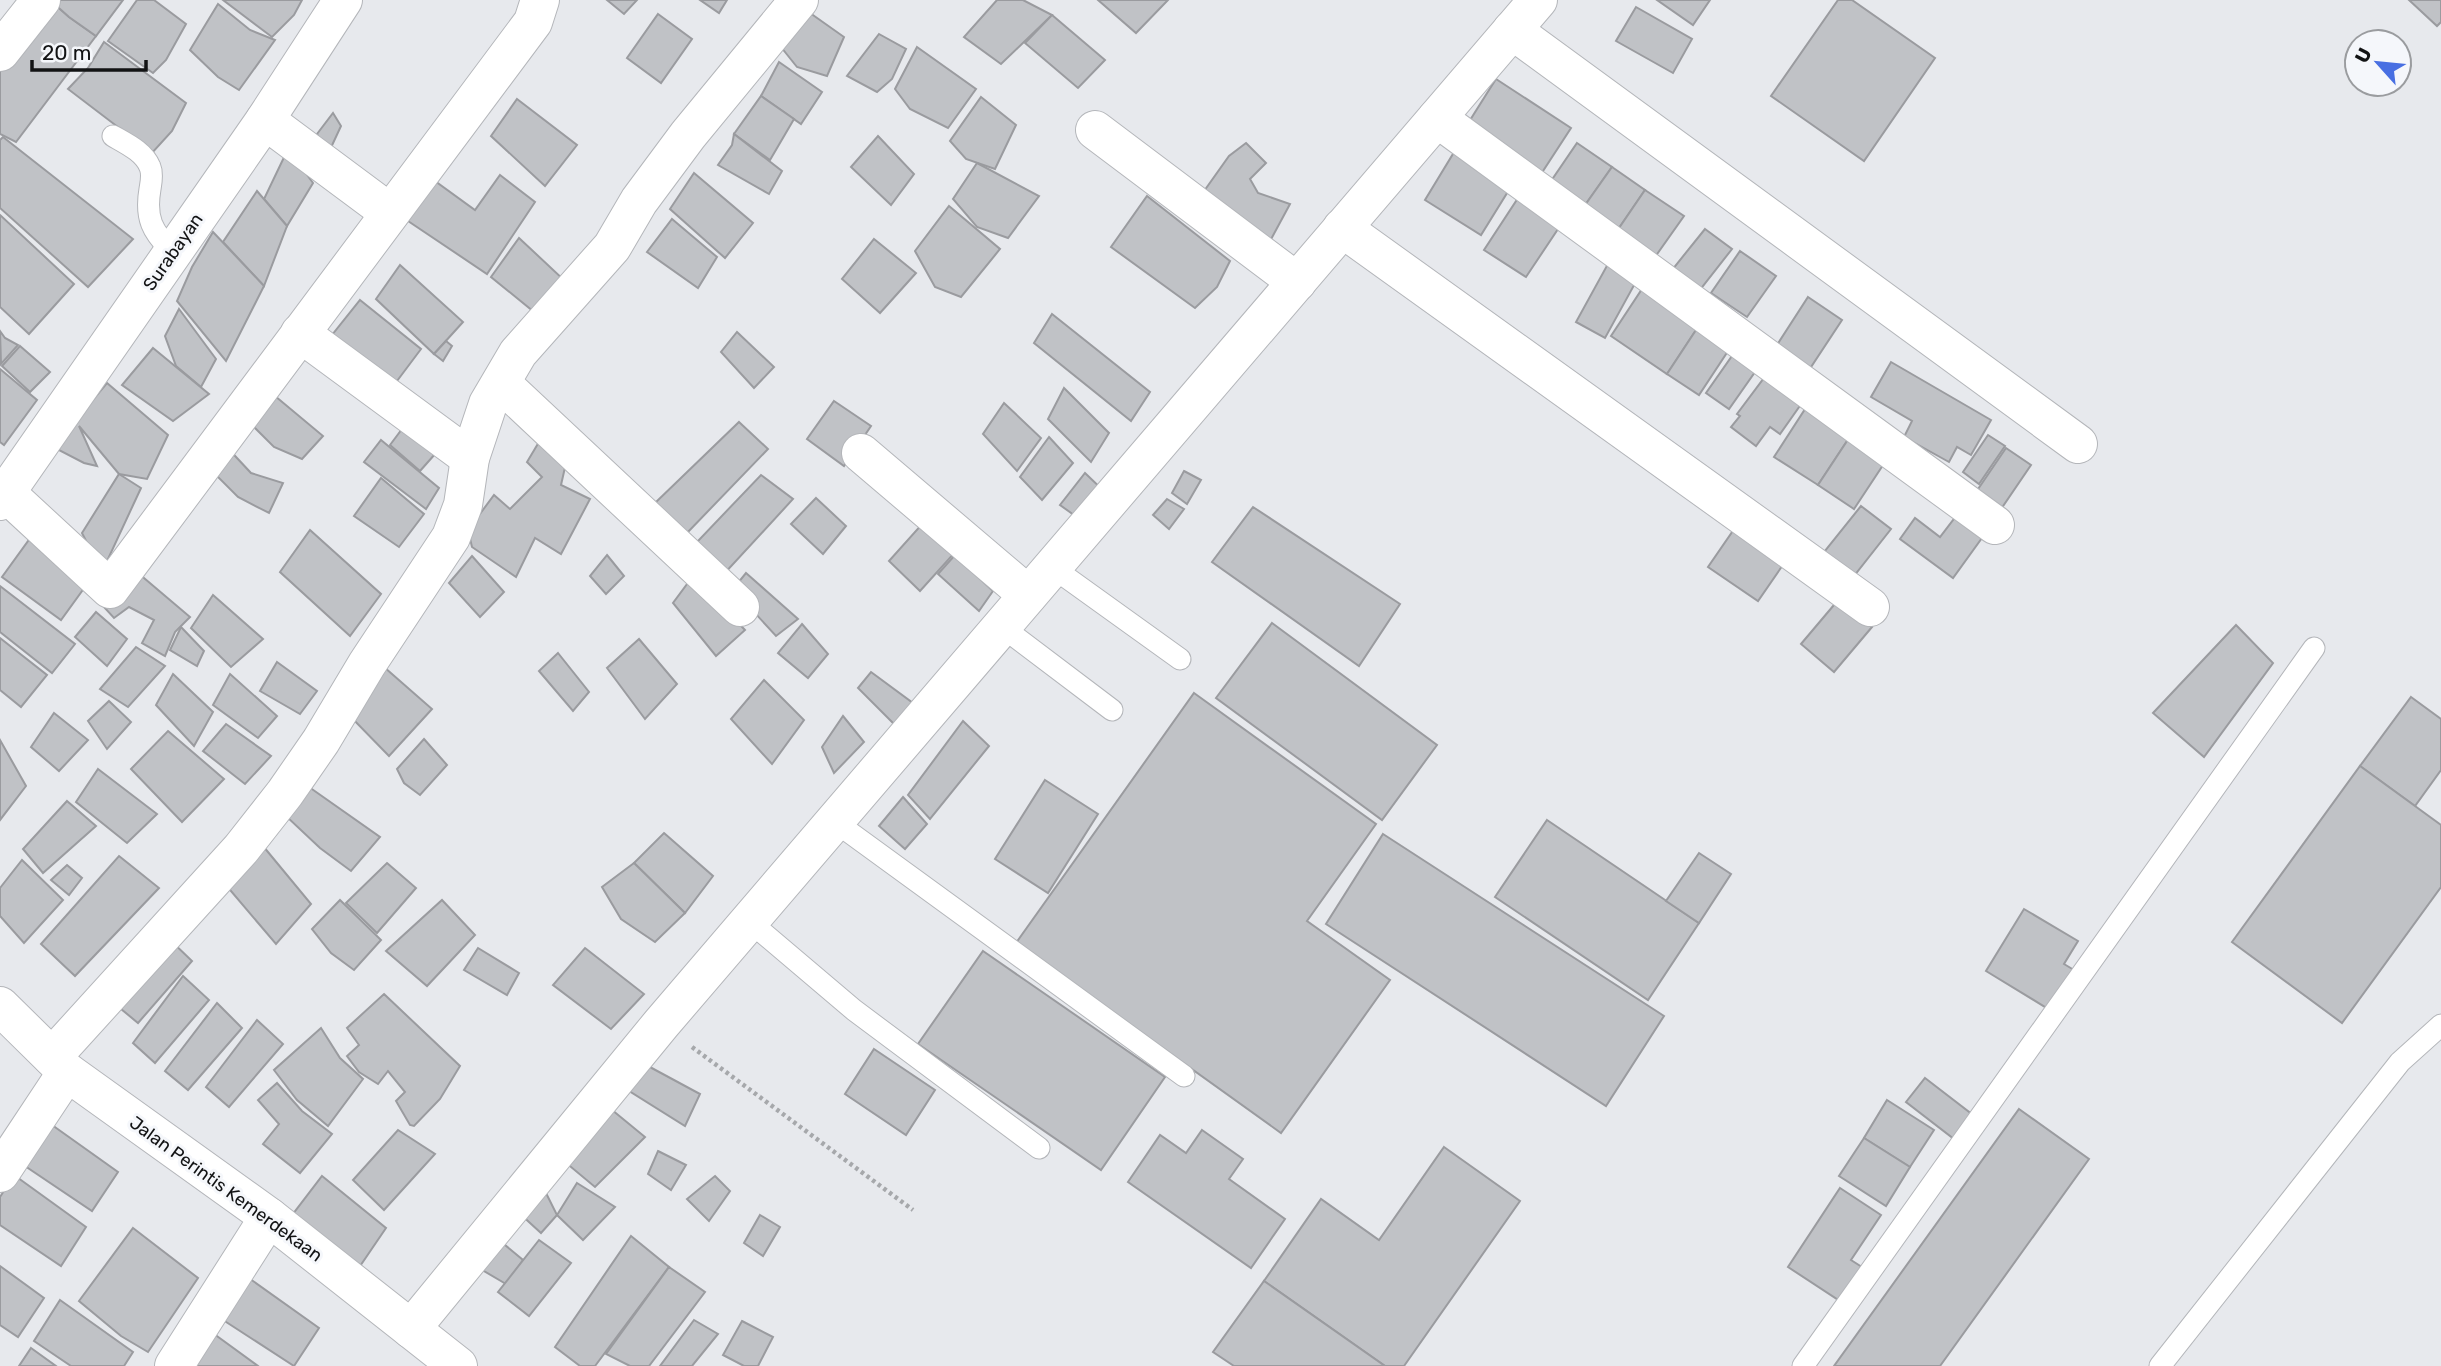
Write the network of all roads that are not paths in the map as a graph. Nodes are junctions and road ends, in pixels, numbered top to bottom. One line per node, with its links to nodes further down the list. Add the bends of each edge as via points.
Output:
1 (41, 0): 7 (street)
2 (343, 0): 9 (street, Surabayan)
3 (540, 0): 12 (street, via 533,22)
4 (799, 0): 17 (street, via 688,135 612,247 518,353)
5 (1538, 0): 6 (street)
6 (1512, 30): 8 (street); 18 (street)
7 (0, 52)
8 (1437, 118): 13 (street); 22 (street)
9 (265, 120): 12 (street); 14 (street, Surabayan)
10 (1095, 130): 15 (street)
11 (113, 136): 14 (lane, via 138,151 151,168 147,209 151,224)
12 (390, 213): 16 (street)
13 (1342, 228): 15 (street); 26 (street)
14 (173, 252): 21 (street, Surabayan)
15 (1297, 282): 23 (street)
16 (300, 333): 20 (street); 21 (street, via 110,589)
17 (500, 383): 20 (street); 25 (street)
18 (2078, 444)
19 (861, 453): 24 (street)
20 (470, 458): 35 (street, via 463,505 451,537 321,741 241,849)
21 (7, 480)
22 (1996, 525)
23 (1052, 567): 24 (street); 29 (lane)
24 (1028, 595): 27 (street)
25 (740, 607)
26 (1870, 607)
27 (1001, 626): 30 (lane); 31 (street)
28 (2314, 648): 43 (lane)
29 (1180, 659)
30 (1112, 710)
31 (834, 821): 32 (street); 36 (lane)
32 (749, 921): 37 (lane, via 854,1010); 40 (street)
33 (0, 1006): 35 (street, Jalan Perintis Kemerdekaan)
34 (2441, 1025): 44 (lane, via 2400,1062)
35 (59, 1064): 38 (street); 39 (street, Jalan Perintis Kemerdekaan)
36 (1184, 1076)
37 (1039, 1148)
38 (0, 1173)
39 (269, 1217): 40 (street, Jalan Perintis Kemerdekaan); 41 (street)
40 (411, 1329): 42 (street, Jalan Perintis Kemerdekaan)
41 (174, 1366)
42 (457, 1366)
43 (1802, 1366)
44 (2160, 1366)

